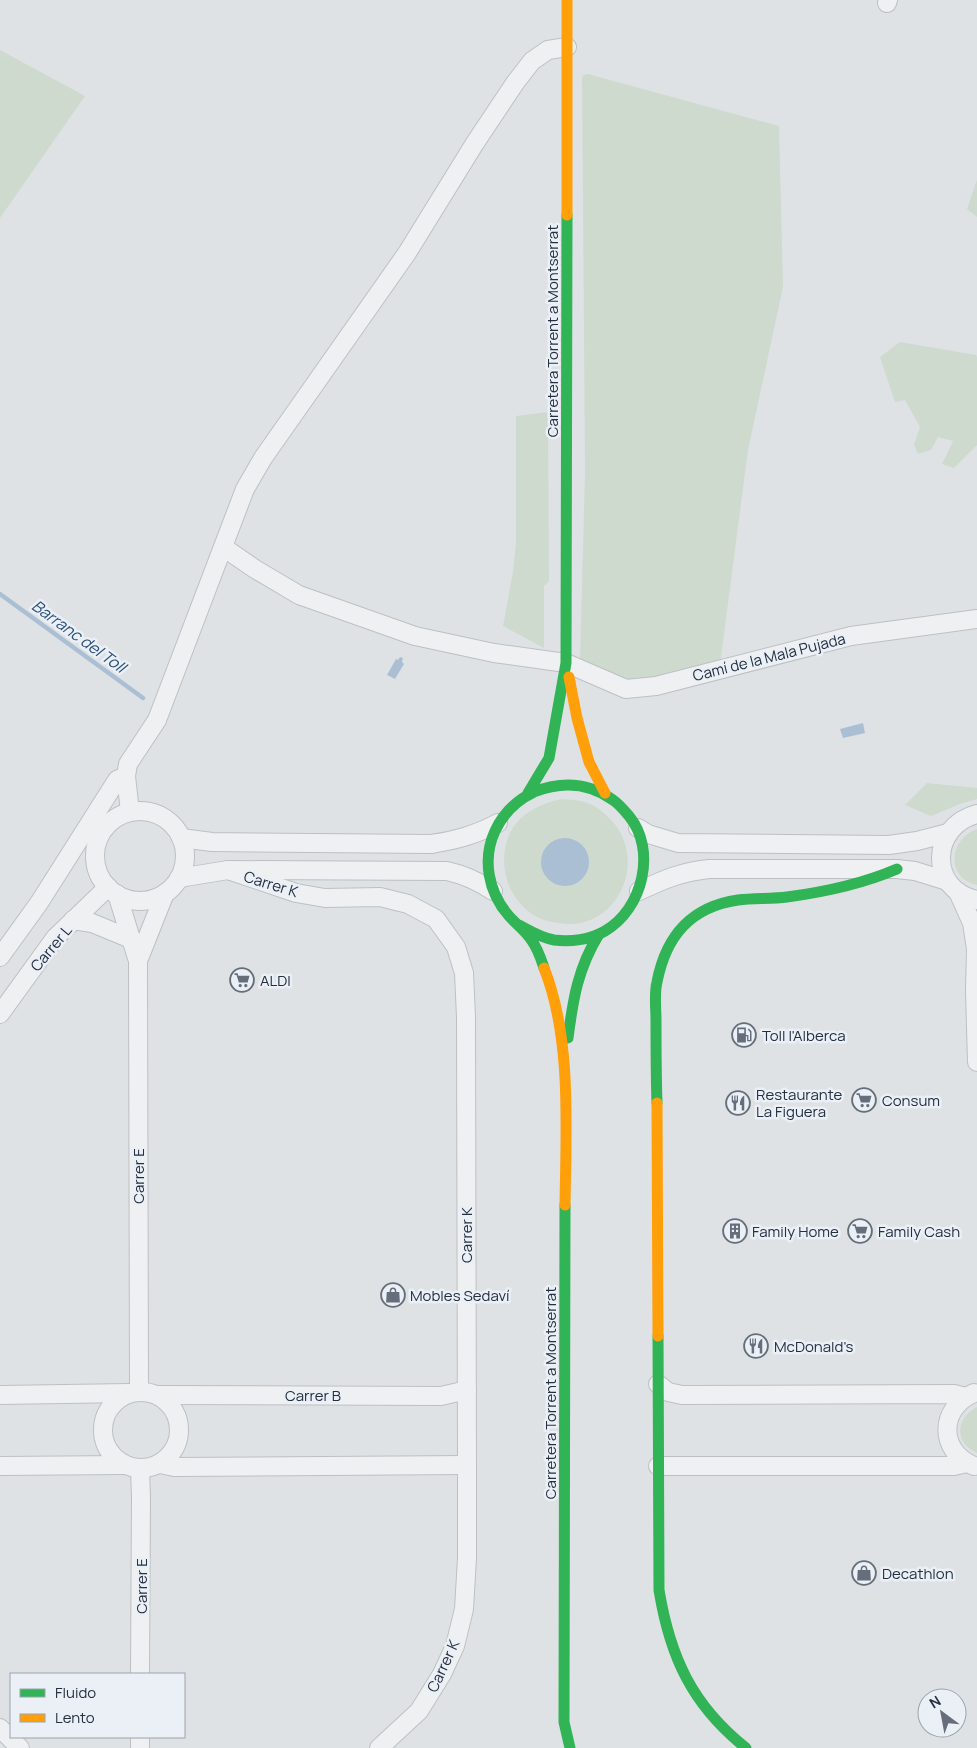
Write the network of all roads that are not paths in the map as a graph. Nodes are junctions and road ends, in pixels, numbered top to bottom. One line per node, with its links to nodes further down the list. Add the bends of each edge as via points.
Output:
1 (567, 0): 2 (main road, Carretera Torrent a Montserrat)
2 (567, 47): 3 (street, via 548,50 532,61 515,83 407,253 263,458 245,489); 5 (main road, Carretera Torrent a Montserrat)
3 (223, 547): 5 (street, Camí de la Mala Pujada, via 299,595 415,636 494,653); 6 (street, via 157,720 128,764)
4 (977, 619): 5 (street, Camí de la Mala Pujada, via 851,636 656,686 626,689)
5 (566, 663): 7 (main road, via 549,758); 8 (main road, via 589,762)
6 (126, 776): 9 (street); 28 (street, via 117,780 39,903)
7 (528, 793): 8 (main road, via 566,783); 11 (main road, via 511,806)
8 (605, 793): 12 (main road, via 618,802)
9 (130, 812): 14 (street, via 146,811 166,819); 19 (street, via 116,818 101,833 95,847 95,863 102,881)
10 (977, 814): 13 (street, via 956,823)
11 (498, 823): 14 (street, via 454,841 431,844 212,842); 20 (main road, via 488,857)
12 (638, 828): 13 (street, via 678,843 889,844); 21 (main road, via 645,870)
13 (948, 833): 18 (street, via 940,857 942,869)
14 (181, 838): 17 (street, via 185,854)
15 (897, 869): 18 (street, via 915,871); 21 (street, via 710,869 686,872); 33 (main road, via 858,884 819,893 716,904 697,913 680,927 669,943 656,984)
16 (228, 870): 17 (street); 20 (street, via 447,871 466,875); 34 (street, Carrer K, via 325,898 380,896 408,904 436,920 456,947 464,973 466,1017)
17 (179, 878): 22 (street)
18 (952, 886): 23 (street); 31 (street, via 972,923 976,949)
19 (113, 891): 22 (street, via 129,900 144,901); 24 (street, Carrer L); 27 (street)
20 (493, 891): 25 (main road, via 504,910)
21 (640, 891): 26 (main road, via 630,909)
22 (165, 893): 29 (street)
23 (977, 900)
24 (73, 920): 27 (street, via 92,923); 30 (street, Carrer L, via 54,938)
25 (519, 925): 26 (main road, via 537,935 558,940 578,940); 32 (main road, via 544,965 555,1006)
26 (599, 934): 32 (main road, via 576,980)
27 (131, 939): 29 (street)
28 (0, 957)
29 (138, 961): 35 (street, Carrer E)
30 (0, 1014)
31 (977, 1062)
32 (564, 1065): 46 (main road, Carretera Torrent a Montserrat)
33 (658, 1384): 37 (street, via 668,1392 682,1395); 43 (main road)
34 (467, 1390): 38 (street, Carrer B, via 441,1396); 41 (street, Carrer K)
35 (135, 1392): 36 (street); 38 (street); 44 (street, via 111,1406 103,1427 104,1438 114,1458)
36 (0, 1395)
37 (972, 1395): 40 (street, via 957,1404 947,1424 951,1446 958,1456)
38 (158, 1396): 39 (street, via 175,1412 180,1435 173,1451)
39 (160, 1464): 41 (street, via 174,1467); 44 (street, via 150,1468)
40 (972, 1464): 43 (street)
41 (467, 1465): 49 (street, Carrer K, via 464,1609 455,1646 419,1711)
42 (0, 1466): 44 (street)
43 (658, 1466): 52 (main road, via 659,1590 661,1613 669,1639 678,1662 704,1706)
44 (132, 1467): 45 (street, Carrer E, via 141,1497)
45 (140, 1673)
46 (564, 1722): 50 (main road); 51 (main road)
47 (0, 1728): 48 (street)
48 (20, 1748)
49 (379, 1748)
50 (559, 1748)
51 (570, 1748)
52 (746, 1748)

